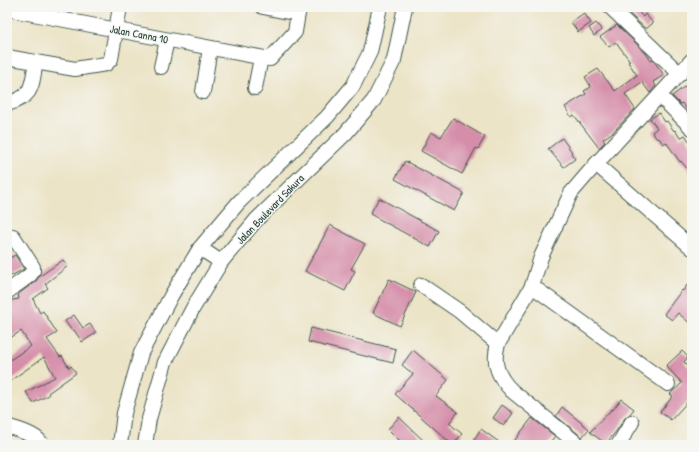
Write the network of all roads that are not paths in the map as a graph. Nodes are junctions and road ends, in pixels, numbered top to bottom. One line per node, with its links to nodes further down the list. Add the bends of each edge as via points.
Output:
1 (120, 7): 8 (street)
2 (262, 7): 7 (street)
3 (380, 7): 24 (street, via 370,52 353,86 326,117 239,202)
4 (405, 7): 26 (street, Jalan Boulevard Sakura, via 394,60 374,100 345,134 257,219)
5 (610, 7): 16 (street)
6 (7, 9): 8 (street, Jalan Canna 10)
7 (298, 10): 12 (street, via 295,32)
8 (116, 30): 9 (street, Jalan Canna 10); 14 (street, via 110,59 106,64 75,69)
9 (168, 40): 10 (street, Jalan Canna 10); 15 (street)
10 (210, 48): 12 (street, Jalan Canna 10); 18 (street)
11 (7, 57): 14 (street)
12 (265, 58): 17 (street)
13 (692, 60): 16 (street)
14 (36, 62): 20 (street, via 27,96)
15 (160, 67)
16 (680, 74): 19 (street)
17 (255, 88)
18 (203, 92)
19 (660, 96): 21 (street); 22 (street)
20 (7, 104)
21 (692, 128)
22 (596, 164): 25 (street); 28 (street, via 570,193 541,257)
23 (13, 236): 29 (street, via 33,271)
24 (200, 248): 26 (street); 35 (street, via 141,353 124,413)
25 (692, 248)
26 (221, 262): 36 (street, Jalan Boulevard Sakura, via 192,308 164,362 149,419)
27 (420, 285): 30 (street)
28 (532, 286): 30 (street); 31 (street)
29 (7, 292)
30 (498, 344): 37 (street, via 495,358 504,383)
31 (668, 384)
32 (632, 422): 38 (street)
33 (7, 426): 34 (street, via 35,437)
34 (41, 444)
35 (120, 445)
36 (146, 445)
37 (579, 445)
38 (618, 445)

